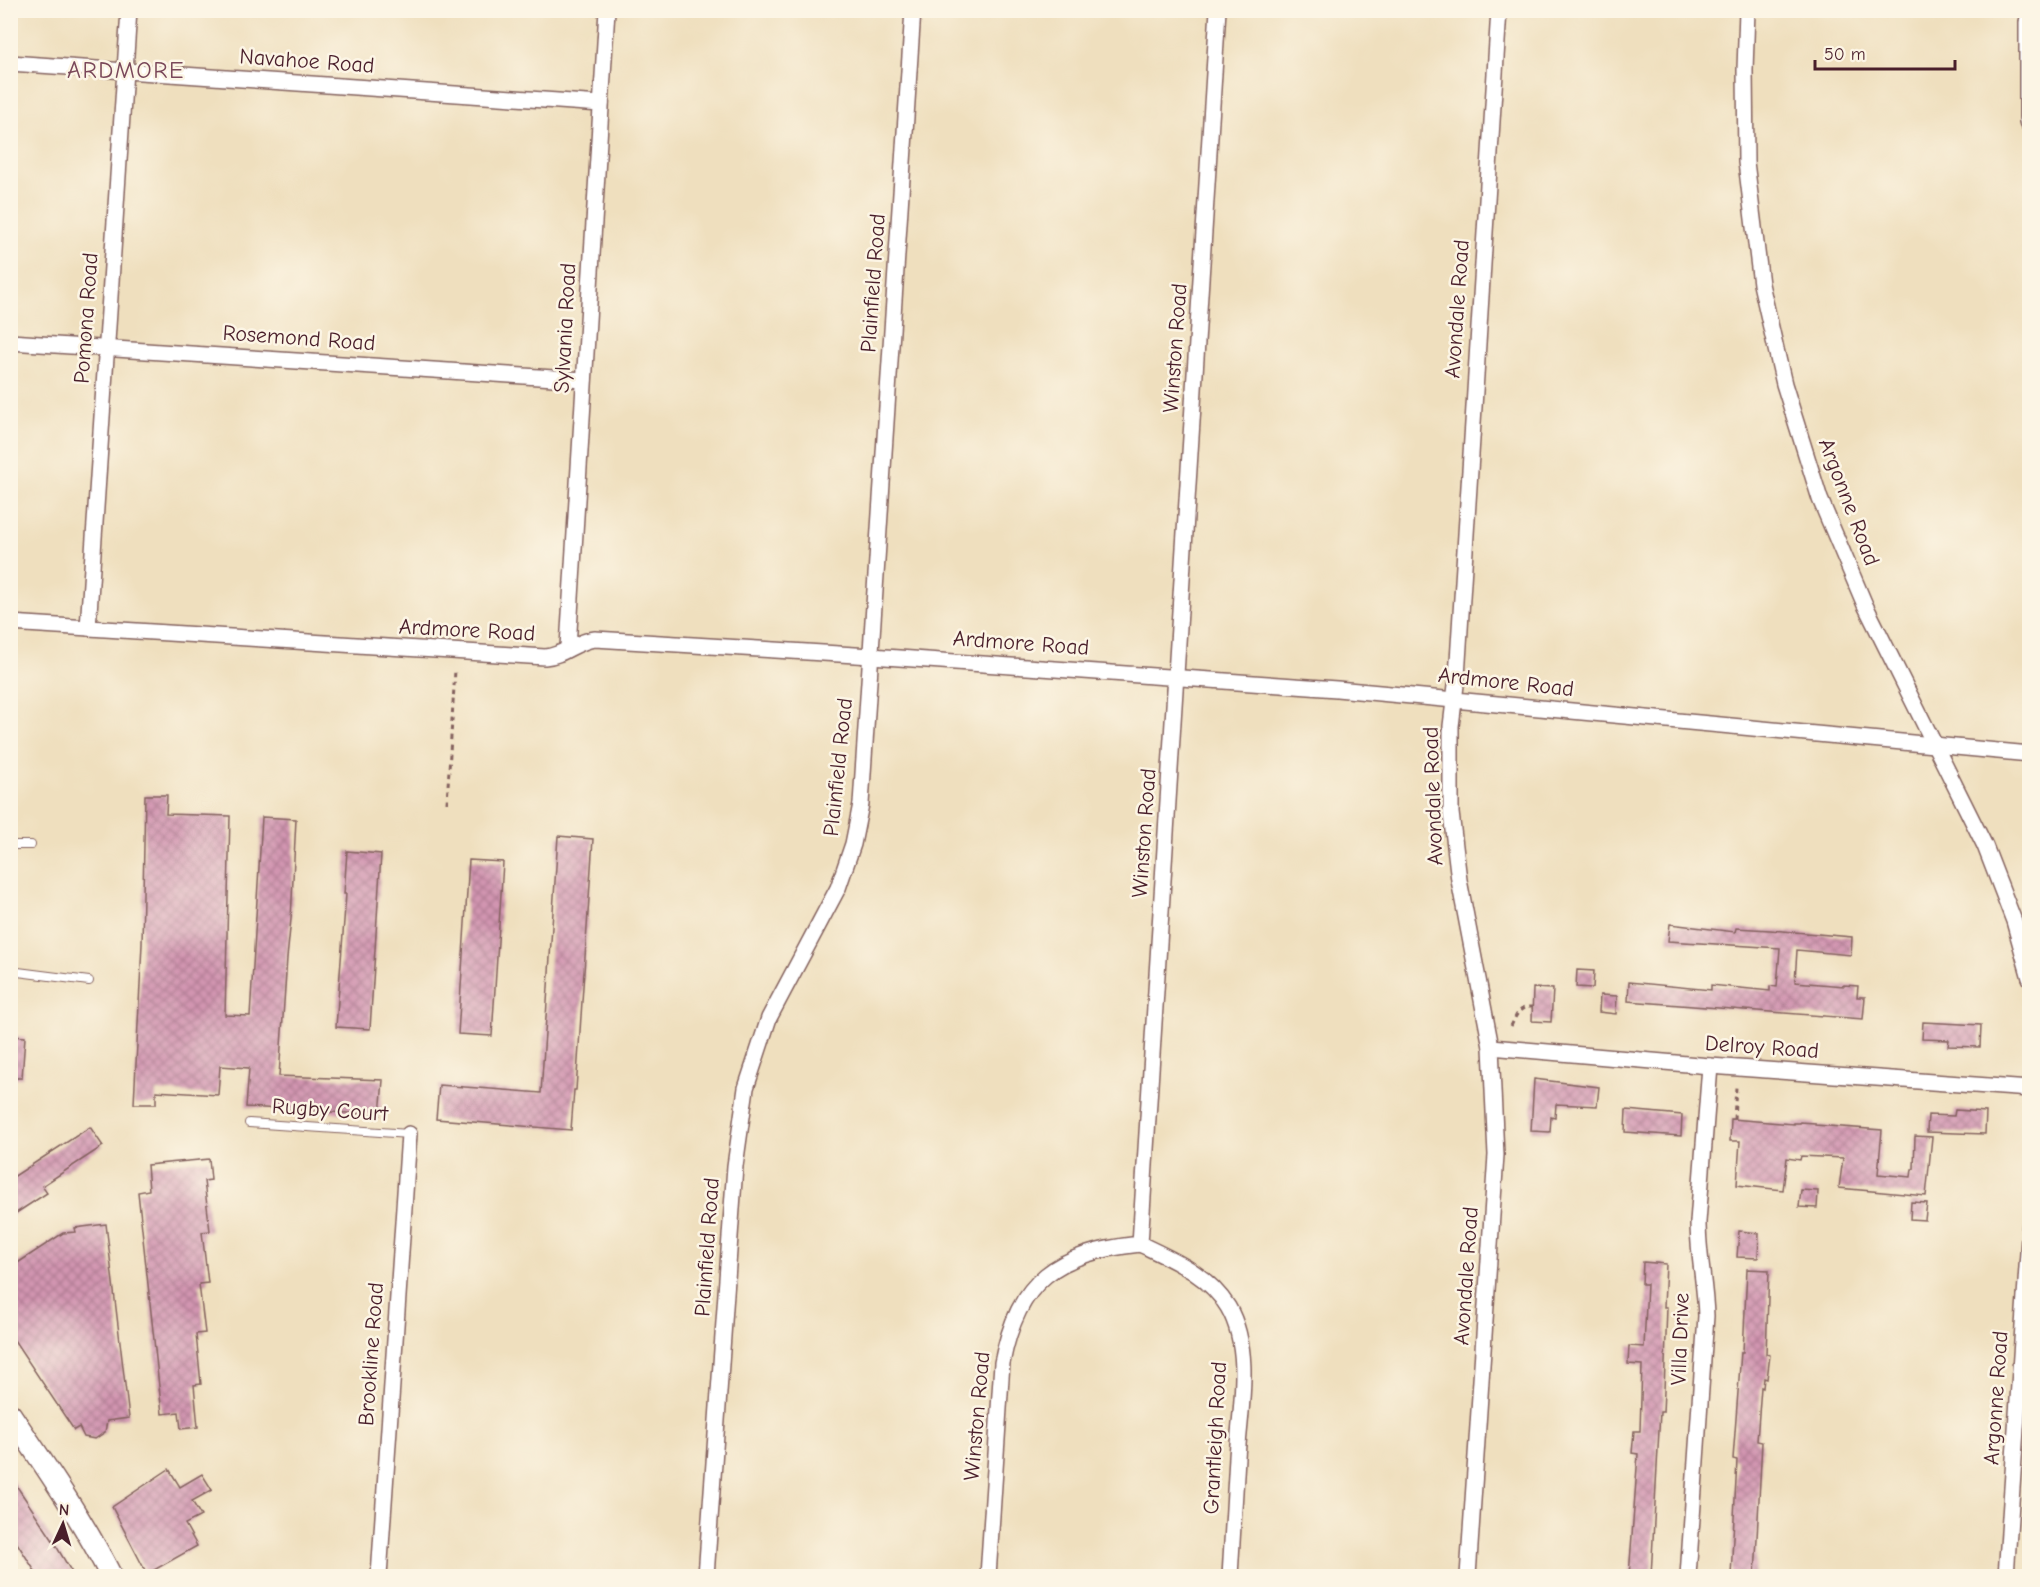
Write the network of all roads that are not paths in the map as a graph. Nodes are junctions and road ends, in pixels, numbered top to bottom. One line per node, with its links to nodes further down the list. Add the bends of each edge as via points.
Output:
1 (129, 10): 9 (street, Pomona Road)
2 (607, 10): 10 (street, Sylvania Road)
3 (913, 10): 18 (street, Plainfield Road)
4 (1218, 10): 19 (street, Winston Road)
5 (1498, 10): 20 (street, Avondale Road)
6 (1747, 10): 21 (street, Argonne Road, via 1746,162 1761,284 1784,384 1820,499 1866,605)
7 (2030, 22): 11 (main road)
8 (10, 63): 9 (street, Navahoe Road)
9 (125, 71): 10 (street, Navahoe Road); 13 (street, Pomona Road)
10 (601, 104): 14 (street, Sylvania Road)
11 (2030, 121)
12 (10, 342): 13 (street, Rosemond Road)
13 (106, 348): 14 (street, Rosemond Road); 16 (street, Pomona Road)
14 (584, 380): 17 (street, Sylvania Road)
15 (10, 623): 16 (street, Ardmore Road)
16 (88, 628): 17 (street, Ardmore Road, via 545,657)
17 (568, 647): 18 (street, Ardmore Road, via 595,639)
18 (871, 656): 19 (street, Ardmore Road); 38 (street, Plainfield Road, via 861,804 853,844 838,888 769,1018 746,1088 735,1166)
19 (1177, 677): 20 (street, Ardmore Road); 34 (street, Winston Road)
20 (1455, 700): 21 (street, Ardmore Road); 28 (street, Avondale Road, via 1450,758 1454,845)
21 (1935, 745): 22 (street, Ardmore Road); 26 (street, Argonne Road, via 1985,846 2014,921)
22 (2030, 754)
23 (10, 844): 24 (lane)
24 (31, 845)
25 (10, 971): 27 (lane)
26 (2030, 978)
27 (89, 981)
28 (1491, 1047): 29 (street, Delroy Road); 41 (street, Avondale Road, via 1496,1155)
29 (1710, 1066): 30 (street, Delroy Road); 42 (street, Villa Drive, via 1698,1222 1706,1316)
30 (2030, 1089)
31 (249, 1122): 32 (lane, Rugby Court)
32 (409, 1134): 37 (street, Brookline Road)
33 (2030, 1222): 43 (street, Argonne Road)
34 (1140, 1244): 39 (street, Winston Road, via 1086,1253 1066,1262 1040,1279 1017,1312 1002,1363); 40 (street, Grantleigh Road, via 1198,1274 1228,1308 1240,1340 1242,1378)
35 (10, 1414): 36 (main road, via 94,1543)
36 (111, 1576)
37 (379, 1576)
38 (706, 1576)
39 (987, 1576)
40 (1230, 1576)
41 (1468, 1576)
42 (1688, 1576)
43 (2006, 1576)

